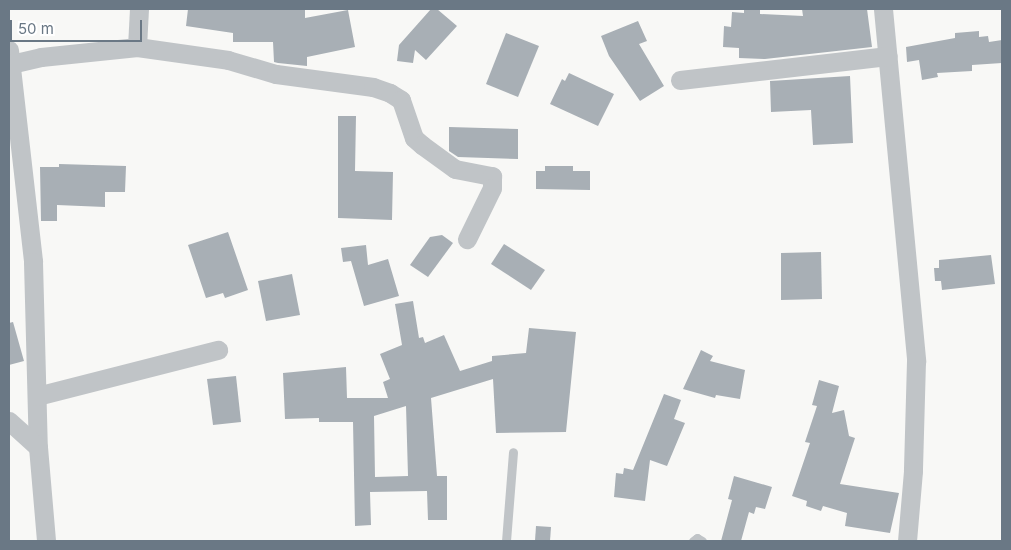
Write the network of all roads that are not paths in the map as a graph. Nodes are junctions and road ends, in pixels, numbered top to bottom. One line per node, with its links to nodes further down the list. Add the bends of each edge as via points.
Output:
1 (139, 9): 3 (street)
2 (883, 9): 4 (street)
3 (137, 47): 5 (street); 7 (street, via 228,60 276,74 373,87 390,93 401,100 414,138 422,146 455,169 492,176 492,188)
4 (888, 56): 6 (street); 17 (street, via 916,361)
5 (10, 57): 9 (street, via 33,262)
6 (680, 80)
7 (467, 239)
8 (218, 350): 9 (street)
9 (37, 396): 11 (street)
10 (9, 421): 11 (street)
11 (38, 447): 13 (street)
12 (512, 452): 14 (lane)
13 (46, 541)
14 (506, 541)
15 (692, 541): 16 (lane, via 697,538)
16 (702, 541)
17 (907, 541)

